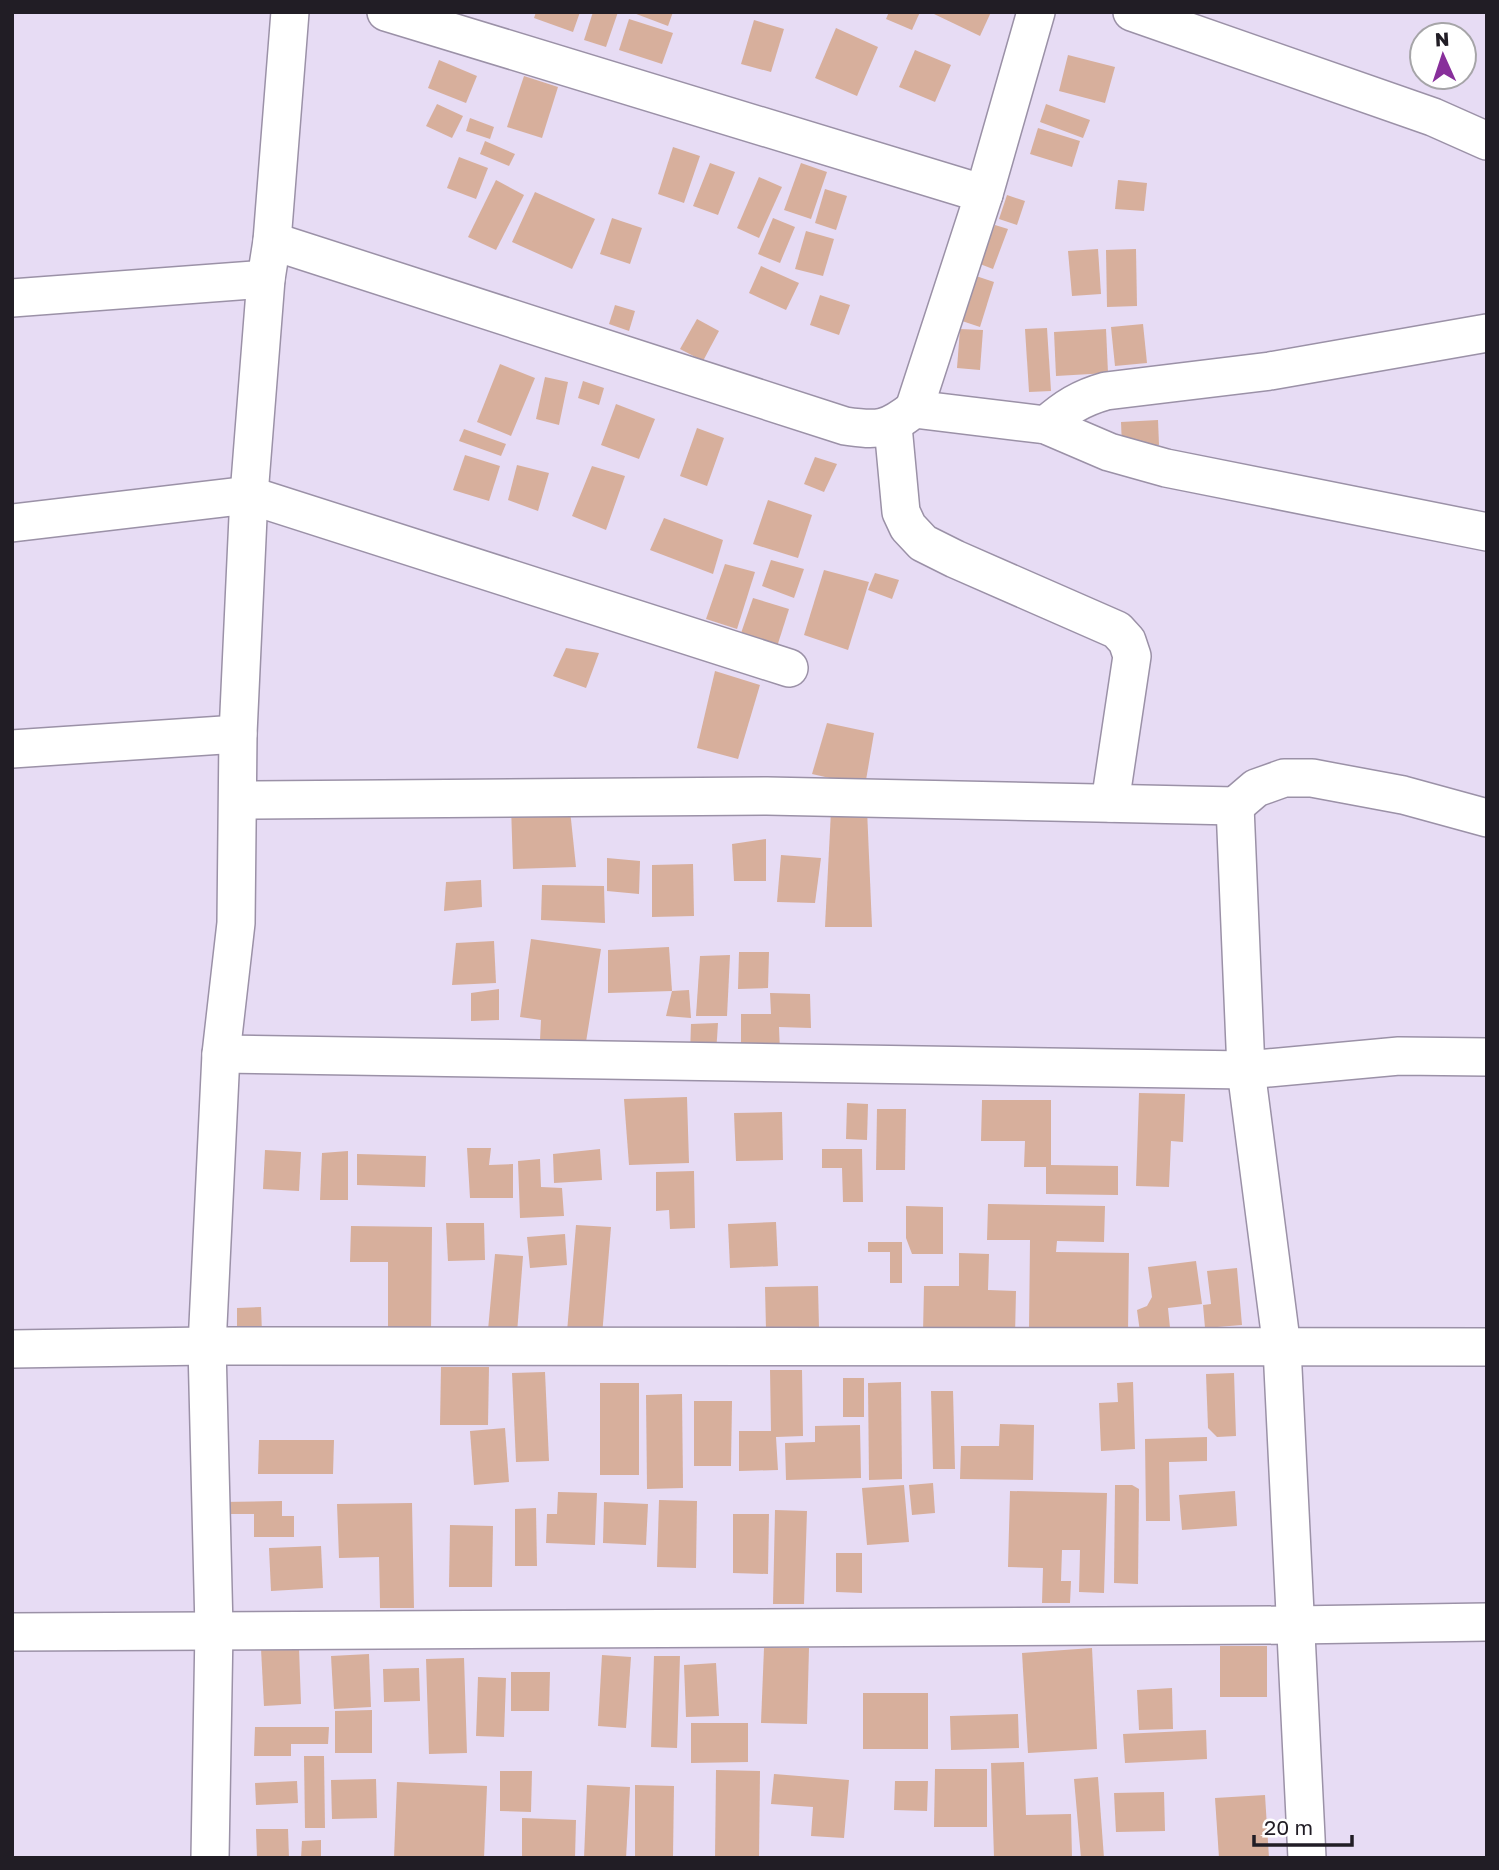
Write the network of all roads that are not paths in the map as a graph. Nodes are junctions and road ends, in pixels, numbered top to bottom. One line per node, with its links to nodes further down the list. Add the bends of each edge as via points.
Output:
1 (290, 12): 7 (street)
2 (386, 12): 6 (street)
3 (1036, 12): 6 (street)
4 (1132, 12): 5 (street, via 1433,117)
5 (1487, 141)
6 (984, 194): 11 (street)
7 (272, 242): 8 (street); 11 (street, via 845,426 869,429)
8 (266, 279): 9 (street); 13 (street)
9 (12, 298)
10 (1487, 333): 12 (street, via 1270,371 1106,391 1067,407)
11 (903, 417): 12 (street); 20 (street, via 901,512 908,527 923,542 955,559 1118,630 1127,641 1132,656)
12 (1046, 425): 15 (street, via 1109,452 1166,468)
13 (249, 495): 14 (street); 16 (street); 17 (street)
14 (12, 523)
15 (1487, 532)
16 (789, 668)
17 (238, 734): 18 (street); 19 (street)
18 (12, 749)
19 (238, 800): 20 (street, via 767,796); 23 (street, via 236,923)
20 (1110, 803): 21 (street)
21 (1235, 806): 22 (street, via 1256,788 1284,778 1312,778 1403,795); 25 (street)
22 (1487, 818)
23 (221, 1054): 25 (street); 26 (street)
24 (1487, 1057): 25 (street, via 1399,1056)
25 (1246, 1070): 28 (street)
26 (207, 1346): 28 (street); 29 (street); 32 (street)
27 (1487, 1347): 28 (street)
28 (1282, 1348): 31 (street)
29 (12, 1349)
30 (1487, 1622): 31 (street)
31 (1294, 1625): 32 (street); 35 (street)
32 (214, 1629): 33 (street); 34 (street)
33 (12, 1632)
34 (210, 1858)
35 (1307, 1858)

